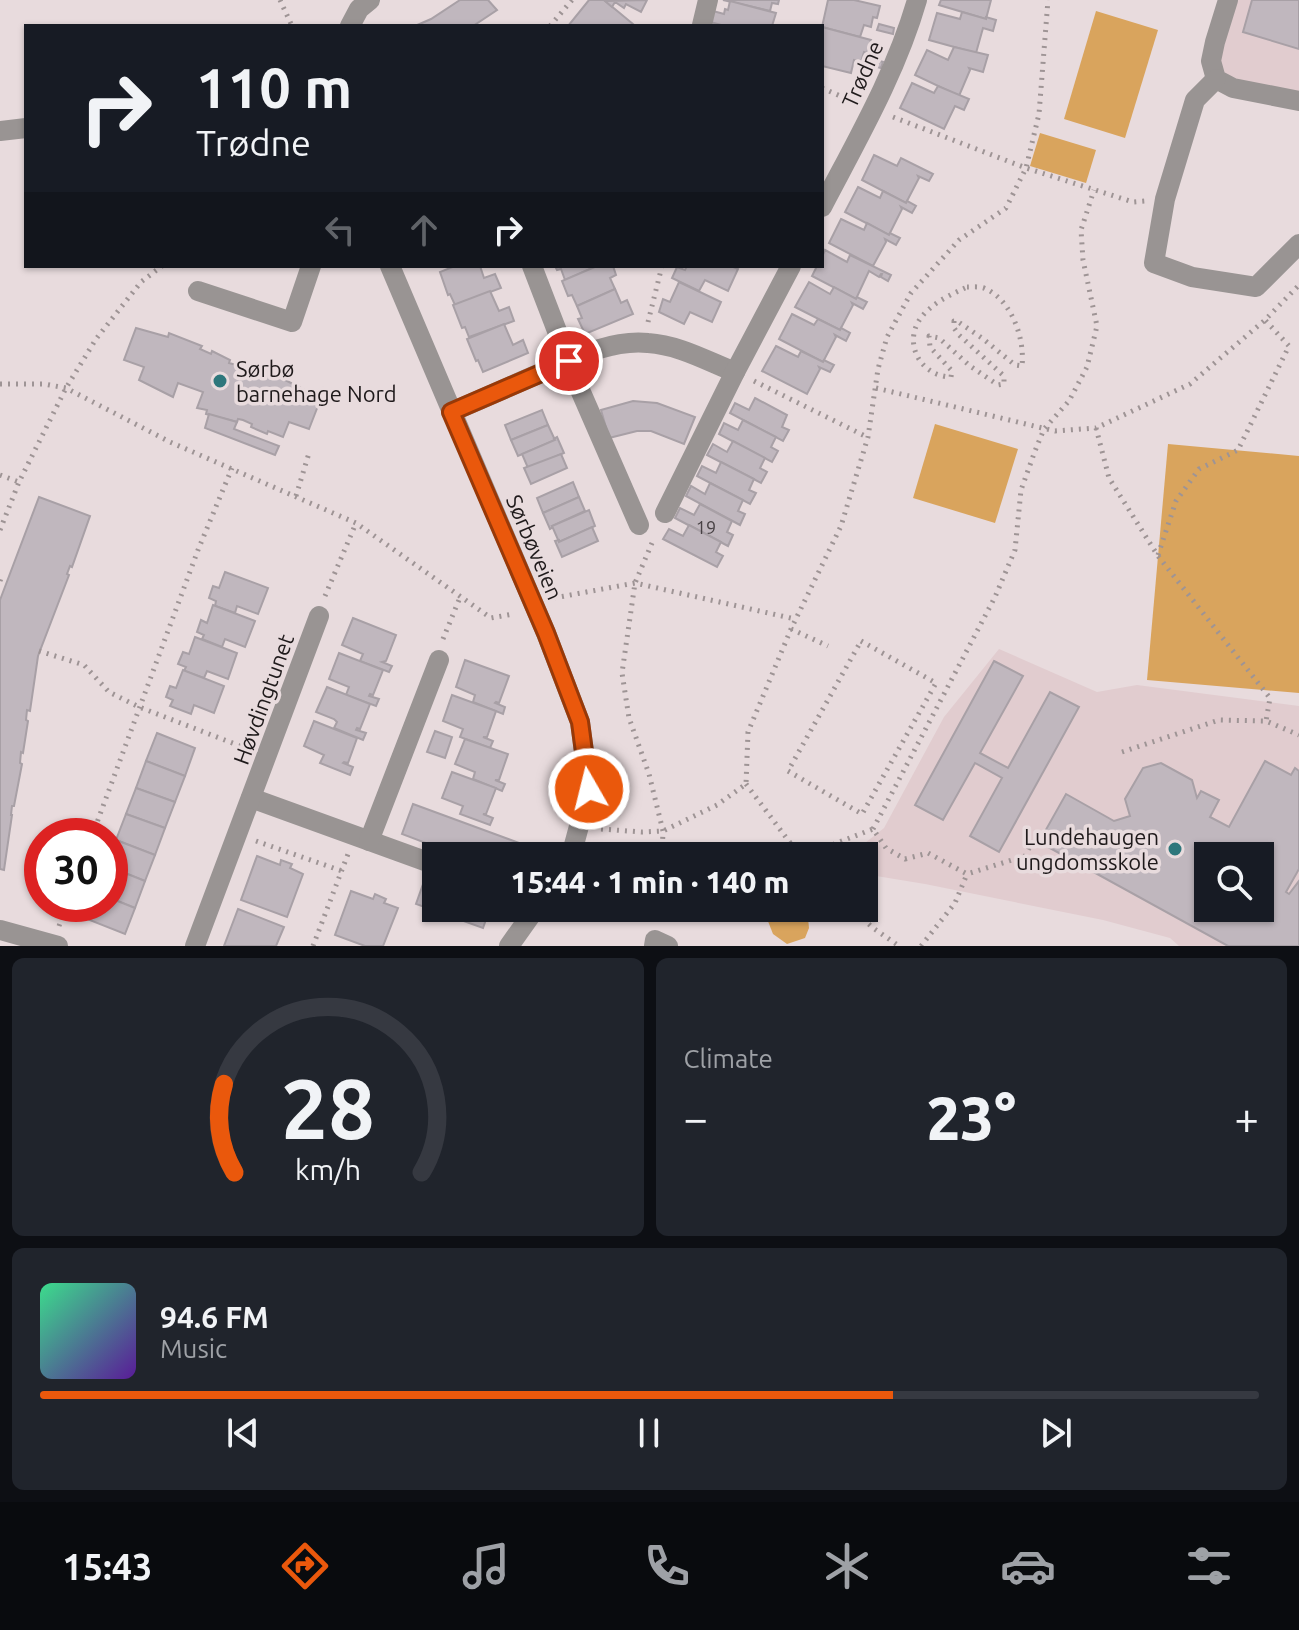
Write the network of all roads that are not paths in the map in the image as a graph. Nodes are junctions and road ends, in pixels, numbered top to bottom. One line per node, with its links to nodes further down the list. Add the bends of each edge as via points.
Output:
1 (370, 0): 5 (street)
2 (708, 0): 6 (street)
3 (917, 0): 11 (street, Trødne, via 894,64)
4 (1228, 0): 7 (street, via 1211,61)
5 (351, 24)
6 (702, 24)
7 (1216, 79): 8 (street, via 1233,88); 12 (street, via 1195,100 1165,199 1154,263 1192,277 1256,287)
8 (1299, 101)
9 (24, 128): 10 (street)
10 (0, 129)
11 (824, 203)
12 (1299, 244)
13 (310, 268): 17 (street, via 292,322)
14 (391, 268): 20 (street, Sørbøveien)
15 (533, 268): 18 (street)
16 (790, 268): 19 (street)
17 (198, 291)
18 (569, 361): 19 (street, via 606,347 648,343 674,347); 20 (street); 22 (street)
19 (735, 372): 21 (street)
20 (451, 412): 27 (street, Sørbøveien, via 580,722 589,789)
21 (665, 513)
22 (639, 525)
23 (319, 616): 25 (street, Høvdingtunet)
24 (439, 660): 26 (street)
25 (251, 798): 26 (street, Høvdingtunet); 33 (street, Høvdingtunet)
26 (362, 839): 28 (street, Høvdingtunet)
27 (575, 842)
28 (422, 860)
29 (528, 922): 31 (street)
30 (0, 930): 32 (street)
31 (516, 944)
32 (58, 946)
33 (195, 946)
34 (654, 946): 35 (street, via 655,940)
35 (668, 946)

